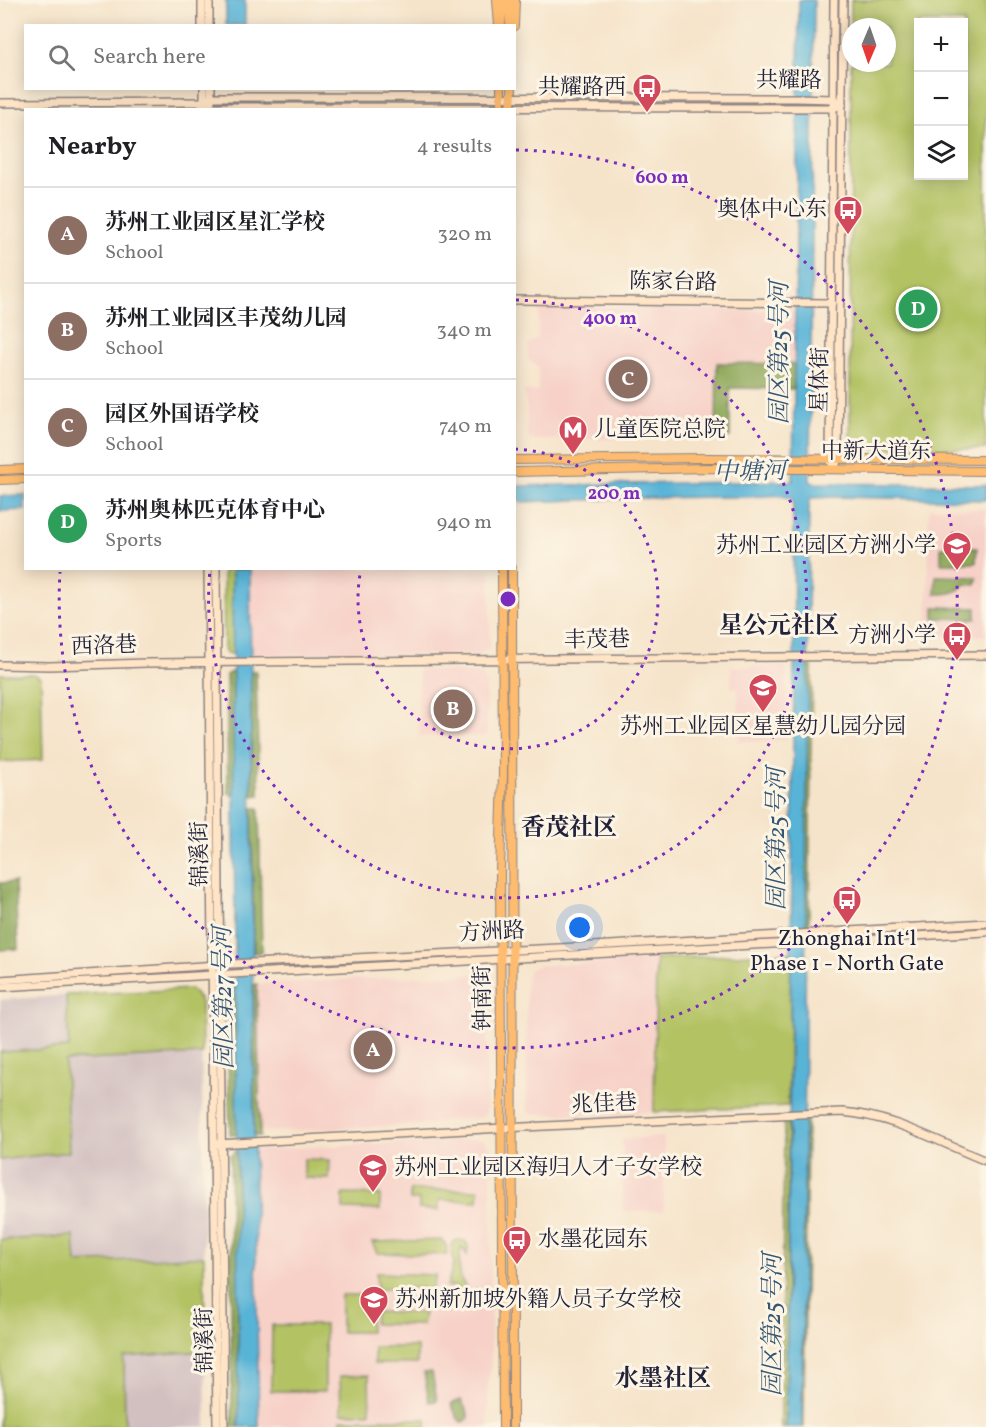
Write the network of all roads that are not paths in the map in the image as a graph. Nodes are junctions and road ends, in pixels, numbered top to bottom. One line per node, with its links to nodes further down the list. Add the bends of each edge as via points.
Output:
1 (202, 0): 9 (street)
2 (209, 0): 10 (street)
3 (497, 0): 11 (main road)
4 (503, 0): 12 (main road)
5 (509, 0): 13 (main road)
6 (514, 0): 14 (main road)
7 (834, 0): 20 (street, 星体街)
8 (843, 0): 22 (street, 星体街)
9 (202, 24)
10 (209, 24)
11 (499, 24)
12 (500, 24)
13 (512, 24)
14 (512, 24)
15 (204, 90): 23 (street)
16 (501, 90): 19 (main road)
17 (211, 93): 19 (street, 共耀路, via 226,97); 23 (street, 共耀路)
18 (512, 93): 19 (street, 共耀路); 20 (street, 共耀路); 25 (main road)
19 (501, 98): 24 (main road)
20 (833, 99): 22 (street, 共耀路); 26 (street, 星体街)
21 (0, 103): 23 (street)
22 (842, 104): 26 (street, 共耀路); 29 (street, 星体街)
23 (208, 107): 24 (street, 共耀路)
24 (501, 108): 25 (street, 共耀路)
25 (512, 108): 26 (street, 共耀路)
26 (833, 108): 28 (street, 星体街)
27 (516, 300): 28 (street, 陈家台路)
28 (832, 303): 29 (street, 星体街)
29 (834, 459): 30 (main road, 中新大道东); 31 (main road, 中新大道东); 33 (street, 星体街)
30 (516, 460)
31 (986, 460)
32 (24, 469): 34 (main road)
33 (834, 469): 35 (main road, 中新大道东); 36 (main road, 中新大道东)
34 (0, 470)
35 (986, 471)
36 (516, 472)
37 (24, 479): 38 (main road)
38 (0, 480)
39 (208, 570): 46 (street, 锦溪街)
40 (216, 570): 46 (street, 锦溪街)
41 (502, 570): 44 (main road, 钟南街)
42 (512, 570): 45 (main road, 钟南街)
43 (986, 655): 45 (street, 丰茂巷)
44 (502, 660): 45 (street, 丰茂巷); 46 (street, 丰茂巷); 51 (main road, 钟南街)
45 (512, 660): 52 (main road, 钟南街)
46 (213, 663): 47 (street, 西洛巷); 53 (street, 锦溪街)
47 (0, 665)
48 (986, 923): 50 (street, 方洲路)
49 (986, 932): 50 (street, 方洲路)
50 (805, 937): 52 (street, 方洲路)
51 (501, 954): 52 (street, 方洲路); 53 (street, 方洲路); 54 (street, 方洲路); 58 (main road, 钟南街)
52 (513, 954): 57 (main road, 钟南街)
53 (216, 965): 54 (street, 锦溪街); 55 (street, 方洲路)
54 (216, 974): 56 (street, 方洲路); 59 (street, 锦溪街)
55 (0, 980)
56 (0, 987)
57 (513, 1127): 58 (street, 兆佳巷); 60 (street, 兆佳巷, via 842,1112 876,1116); 64 (main road, 钟南街)
58 (503, 1128): 59 (street, 兆佳巷); 63 (main road, 钟南街)
59 (218, 1144): 61 (street, 锦溪街); 62 (street, 锦溪街)
60 (986, 1161)
61 (217, 1427)
62 (224, 1427)
63 (503, 1427)
64 (513, 1427)

